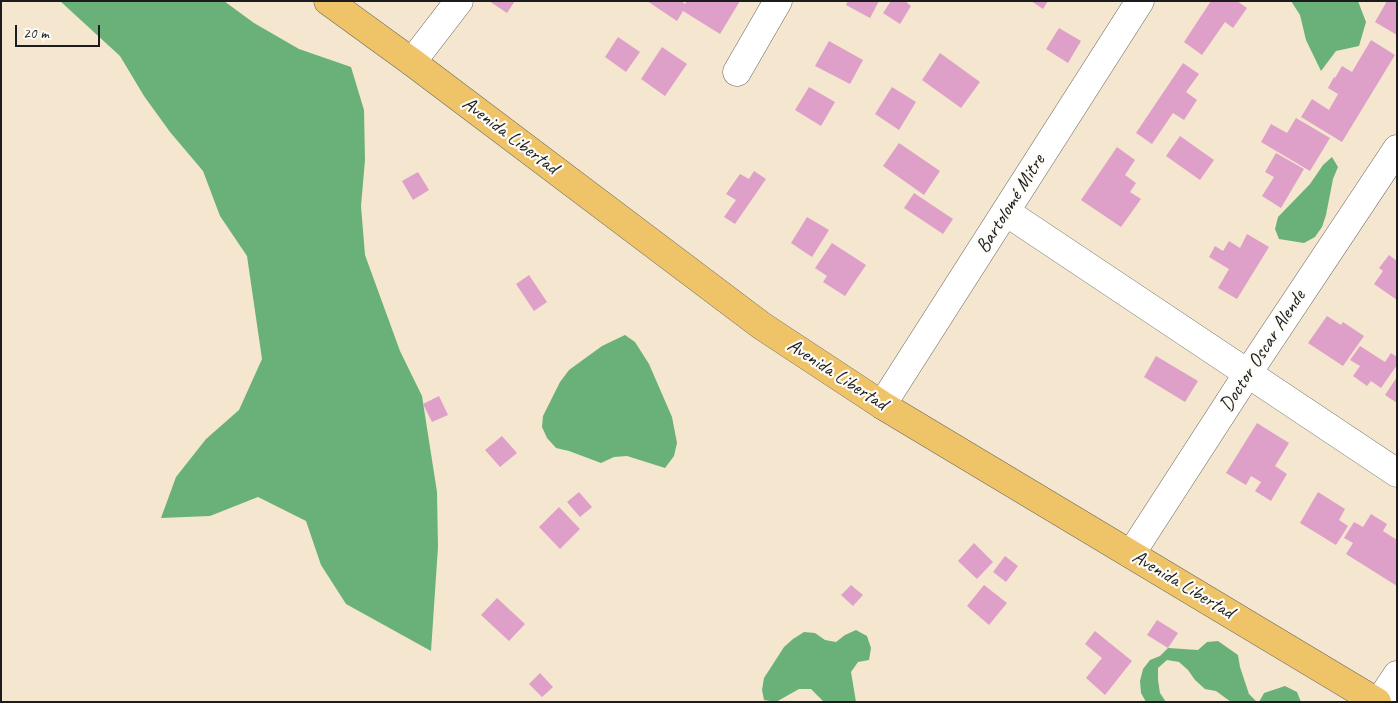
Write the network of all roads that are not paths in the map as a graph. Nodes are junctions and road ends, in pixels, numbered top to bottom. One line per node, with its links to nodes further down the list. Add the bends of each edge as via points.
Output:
1 (328, 1): 5 (main road, Avenida Libertad)
2 (460, 1): 5 (street)
3 (778, 1): 6 (street)
4 (1140, 1): 8 (street, Bartolomé Mitre)
5 (412, 62): 10 (main road, Avenida Libertad, via 762,326)
6 (737, 72)
7 (1397, 149): 9 (street, Doctor Oscar Alende)
8 (1006, 212): 9 (street); 10 (street, Bartolomé Mitre)
9 (1248, 374): 11 (street); 12 (street, Doctor Oscar Alende)
10 (882, 405): 12 (main road, Avenida Libertad)
11 (1397, 473)
12 (1131, 554): 14 (main road, Avenida Libertad)
13 (1397, 675): 14 (street)
14 (1378, 702)

